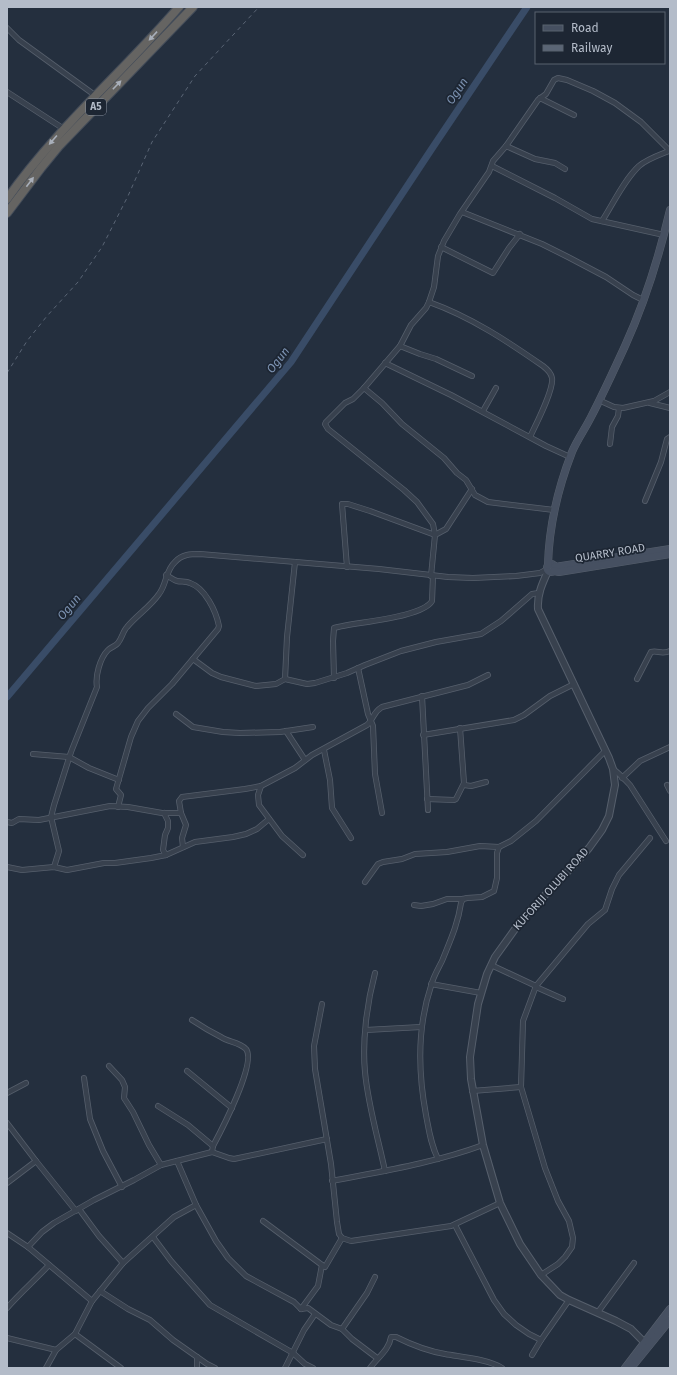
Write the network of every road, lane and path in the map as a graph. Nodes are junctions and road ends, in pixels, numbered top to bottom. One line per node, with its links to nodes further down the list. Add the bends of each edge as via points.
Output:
1 (179, 7): 5 (highway, A5, one-way to 5)
2 (193, 7): 7 (highway, A5, one-way to 2)
3 (7, 28): 5 (street, via 19,40)
4 (7, 92): 9 (street)
5 (96, 96): 7 (highway, A5)
6 (540, 98): 8 (street); 10 (street); 11 (street, via 546,94 554,80 567,80 593,91 628,112)
7 (89, 108): 9 (highway, A5); 17 (highway, A5, one-way to 7)
8 (574, 115)
9 (64, 129): 14 (highway, A5, one-way to 14)
10 (506, 146): 12 (street, via 493,161); 13 (street)
11 (670, 151): 18 (street, via 639,166)
12 (492, 166): 16 (street); 18 (street, via 587,216)
13 (565, 169)
14 (7, 199)
15 (670, 210): 19 (main road)
16 (462, 212): 20 (street); 21 (street)
17 (7, 213)
18 (602, 221): 19 (street)
19 (667, 233): 22 (main road); 30 (main road, via 643,316)
20 (520, 234): 21 (street, via 493,273); 22 (street, via 606,277)
21 (441, 247): 23 (street, via 436,280)
22 (644, 300): 38 (main road, via 591,418)
23 (429, 302): 24 (street); 35 (street, via 489,330 549,372 552,382)
24 (400, 346): 25 (street); 26 (street)
25 (385, 363): 27 (street); 34 (street)
26 (472, 376)
27 (364, 388): 39 (street, via 402,424 444,458); 42 (street, via 327,420 326,427 412,497 433,524)
28 (496, 388): 34 (street)
29 (670, 392): 31 (street, via 660,399)
30 (603, 402): 32 (street); 47 (main road, via 568,476 556,521)
31 (649, 402): 32 (street); 33 (street)
32 (619, 408): 37 (street, via 612,427)
33 (670, 408)
34 (483, 411): 35 (street)
35 (530, 437): 38 (street)
36 (670, 437): 40 (street, via 667,439 661,462)
37 (610, 444)
38 (570, 457): 41 (main road)
39 (472, 489): 41 (street, via 478,497 488,502); 42 (street, via 446,529)
40 (645, 501)
41 (554, 510): 47 (main road, via 549,546)
42 (435, 536): 46 (street, via 370,511 342,504); 49 (street)
43 (670, 549): 47 (main road, QUARRY ROAD)
44 (670, 554): 47 (main road, QUARRY ROAD, via 559,572)
45 (295, 562): 46 (street); 48 (street, via 191,554 178,558); 56 (street)
46 (347, 567): 49 (street)
47 (551, 568): 49 (street, via 540,573 516,576); 50 (street, KUFORIJI OLUBI ROAD)
48 (166, 575): 52 (street, via 176,581 196,586 218,623 218,629); 70 (street, via 161,593 126,627 118,643 105,654 96,687)
49 (432, 576): 55 (street, via 432,601 428,605 408,614 334,628)
50 (539, 592): 53 (street, via 532,594 501,621 481,634 422,645); 58 (street, KUFORIJI OLUBI ROAD, via 537,600 541,618)
51 (670, 651): 57 (street, via 663,654 651,652)
52 (194, 659): 56 (street, via 221,677 256,686 276,684); 74 (street, via 138,721)
53 (358, 668): 55 (street); 61 (street)
54 (488, 675): 59 (street, via 468,685)
55 (334, 678): 56 (street, via 307,684)
56 (285, 679)
57 (637, 679)
58 (574, 684): 63 (street, via 550,696 514,720); 68 (street, KUFORIJI OLUBI ROAD)
59 (422, 696): 61 (street, via 382,707 375,711); 65 (street)
60 (176, 714): 64 (street, via 196,728 240,733)
61 (371, 721): 67 (street); 85 (street, via 375,774)
62 (313, 727): 64 (street)
63 (460, 728): 65 (street); 76 (street)
64 (286, 731): 71 (street)
65 (423, 735): 80 (street)
66 (670, 747): 73 (street, via 640,761)
67 (324, 750): 71 (street); 89 (street, via 332,808)
68 (605, 751): 72 (street, KUFORIJI OLUBI ROAD); 93 (street, via 536,821)
69 (33, 754): 70 (street)
70 (69, 757): 74 (street); 86 (street)
71 (305, 760): 78 (street)
72 (613, 769): 73 (street, via 621,774); 101 (street, KUFORIJI OLUBI ROAD, via 614,795 609,816 602,830 573,866 523,918)
73 (622, 778): 91 (street, via 630,785)
74 (119, 780): 81 (street, via 116,789 121,795)
75 (486, 782): 76 (street)
76 (464, 785): 80 (street, via 454,800)
77 (667, 785): 79 (street)
78 (261, 786): 84 (street, via 182,797); 87 (street, via 258,795 259,805)
79 (670, 790)
80 (427, 799): 82 (street)
81 (118, 807): 83 (street); 86 (street, via 110,806)
82 (428, 810)
83 (164, 813): 84 (street); 94 (street, via 168,821 163,850)
84 (181, 813): 92 (street, via 186,825 182,838)
85 (382, 813)
86 (51, 818): 88 (street); 97 (street, via 59,851)
87 (269, 819): 92 (street, via 246,834 195,842); 95 (street, via 282,836)
88 (7, 822)
89 (351, 838)
90 (650, 838): 104 (street, via 618,875 605,910 588,924)
91 (666, 841)
92 (183, 847): 94 (street)
93 (499, 847): 98 (street, via 480,846 415,854 402,860 383,862 378,864); 99 (street, via 498,878 494,891 482,897)
94 (166, 855): 97 (street, via 72,869 62,870)
95 (303, 855)
96 (7, 867): 97 (street, via 22,870)
97 (54, 867)
98 (365, 882)
99 (463, 899): 100 (street); 103 (street, via 455,930)
100 (414, 905)
101 (491, 965): 104 (street); 105 (street, KUFORIJI OLUBI ROAD)
102 (375, 972): 110 (street, via 370,990)
103 (431, 984): 105 (street); 109 (street)
104 (536, 986): 106 (street); 115 (street, via 523,1021)
105 (481, 993): 116 (street, KUFORIJI OLUBI ROAD, via 470,1057)
106 (563, 999)
107 (322, 1004): 121 (street, via 314,1046 314,1069)
108 (192, 1020): 119 (street, via 247,1051 248,1059 242,1082)
109 (421, 1027): 110 (street); 125 (street, via 420,1070 423,1102 430,1138)
110 (366, 1030): 129 (street, via 364,1053 368,1096)
111 (110, 1066): 128 (street, via 122,1080 125,1088 124,1098)
112 (187, 1071): 119 (street)
113 (84, 1078): 132 (street, via 90,1120)
114 (26, 1083): 117 (street)
115 (521, 1086): 116 (street); 146 (street, via 545,1168 573,1238 572,1247 565,1257)
116 (472, 1091): 122 (street, KUFORIJI OLUBI ROAD)
117 (7, 1093)
118 (158, 1106): 123 (street, via 188,1125)
119 (232, 1108): 123 (street)
120 (7, 1123): 126 (street)
121 (327, 1139): 124 (street, via 234,1158); 130 (street)
122 (483, 1145): 125 (street); 133 (street, KUFORIJI OLUBI ROAD)
123 (213, 1146): 124 (street)
124 (212, 1152): 127 (street)
125 (438, 1159): 129 (street)
126 (36, 1161): 131 (street); 135 (street)
127 (177, 1161): 128 (street); 134 (street)
128 (161, 1165): 132 (street)
129 (384, 1171): 130 (street)
130 (332, 1181): 140 (street, via 339,1234)
131 (7, 1183)
132 (122, 1187): 135 (street)
133 (500, 1203): 137 (street); 146 (street, KUFORIJI OLUBI ROAD, via 520,1244)
134 (196, 1205): 139 (street, via 174,1217); 152 (street, via 216,1241 246,1276 294,1302)
135 (78, 1210): 141 (street, via 54,1223); 142 (street)
136 (263, 1221): 144 (street)
137 (455, 1225): 140 (street, via 351,1241); 160 (street, via 494,1300 504,1314)
138 (7, 1233): 141 (street)
139 (153, 1237): 142 (street); 163 (street, via 210,1305)
140 (342, 1238): 144 (street, via 325,1267)
141 (28, 1247): 145 (street)
142 (123, 1263): 148 (street)
143 (634, 1263): 154 (street)
144 (322, 1264): 152 (street, via 318,1286)
145 (49, 1265): 150 (street); 151 (street)
146 (541, 1275): 149 (street, KUFORIJI OLUBI ROAD, via 557,1292)
147 (375, 1277): 157 (street)
148 (100, 1291): 150 (street); 165 (street, via 150,1320)
149 (569, 1300): 154 (street, KUFORIJI OLUBI ROAD); 160 (street)
150 (92, 1301): 158 (street)
151 (7, 1308)
152 (301, 1309): 155 (street, via 308,1308)
153 (670, 1309): 161 (main road)
154 (598, 1312): 161 (street, KUFORIJI OLUBI ROAD, via 631,1329)
155 (315, 1314): 157 (street); 163 (street)
156 (670, 1320): 176 (main road)
157 (342, 1329): 166 (street)
158 (75, 1334): 162 (street); 168 (street)
159 (7, 1338): 162 (street)
160 (541, 1340): 164 (street)
161 (645, 1343): 175 (main road)
162 (56, 1350): 167 (street)
163 (293, 1353): 171 (street); 172 (street)
164 (532, 1355)
165 (197, 1356): 169 (street); 170 (street)
166 (377, 1358): 173 (street); 174 (street, via 390,1346 391,1337 396,1337 425,1350 478,1360)
167 (46, 1368)
168 (121, 1368)
169 (197, 1368)
170 (215, 1368)
171 (285, 1368)
172 (313, 1368)
173 (370, 1368)
174 (502, 1368)
175 (625, 1368)
176 (631, 1368)

